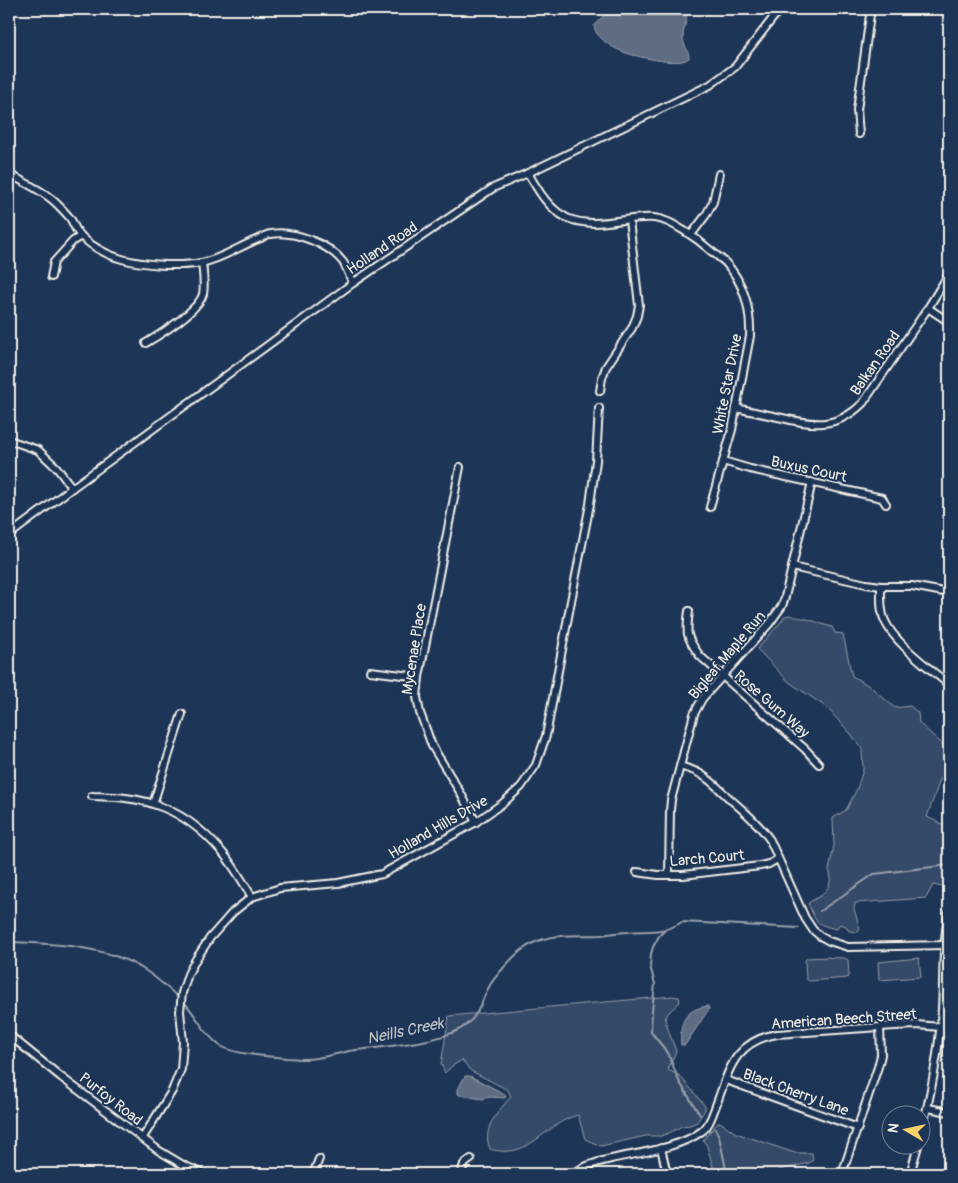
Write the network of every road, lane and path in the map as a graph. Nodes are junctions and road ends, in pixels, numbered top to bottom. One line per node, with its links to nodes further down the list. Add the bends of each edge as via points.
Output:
1 (780, 9): 4 (street, Holland Road, via 735,67 710,85)
2 (867, 9): 3 (street, via 870,15 857,110)
3 (859, 134)
4 (528, 173): 7 (street, White Star Drive, via 546,201 570,219 591,223); 13 (street, Holland Road, via 493,188)
5 (9, 174): 9 (street, via 46,194)
6 (719, 174): 8 (street, via 712,202)
7 (629, 220): 8 (street, White Star Drive, via 667,221); 17 (street, via 639,305 632,328 606,367)
8 (691, 235): 19 (street, White Star Drive, via 725,262 735,276 749,310 750,336)
9 (81, 236): 10 (street, via 96,248 121,259 149,264); 12 (street, via 54,262)
10 (202, 263): 13 (street, via 271,234 292,234 332,251 343,263); 16 (street, via 202,296 194,309)
11 (949, 274): 14 (street, Balkan Road)
12 (51, 277)
13 (352, 283): 24 (street, Holland Road)
14 (928, 308): 15 (street); 19 (street, Balkan Road, via 863,403 845,418 804,424)
15 (949, 322)
16 (146, 343)
17 (600, 391)
18 (599, 408): 41 (street, Holland Hills Drive, via 590,504 546,736 536,765 521,787)
19 (736, 408): 21 (street, White Star Drive)
20 (9, 440): 24 (street, via 38,450)
21 (723, 461): 23 (street, Buxus Court); 26 (street, White Star Drive)
22 (460, 467): 34 (street, Mycenae Place)
23 (812, 482): 25 (street, Buxus Court, via 882,498); 28 (street, Bigleaf Maple Run)
24 (72, 488): 27 (street, Holland Road)
25 (886, 504)
26 (710, 507)
27 (9, 535)
28 (792, 567): 29 (street); 33 (street, Bigleaf Maple Run, via 782,606)
29 (882, 586): 30 (street, via 912,586); 35 (street, via 884,620 894,637)
30 (949, 593)
31 (689, 611): 33 (street, Rose Gum Way, via 686,630 692,644)
32 (370, 671): 34 (street)
33 (722, 676): 37 (street, Rose Gum Way); 38 (street, Bigleaf Maple Run, via 694,714)
34 (419, 677): 41 (street, Mycenae Place, via 420,713 432,746)
35 (949, 685)
36 (182, 714): 40 (street)
37 (819, 764)
38 (680, 766): 42 (street, via 702,774 757,823 770,840); 44 (street, Bigleaf Maple Run, via 671,800)
39 (92, 796): 40 (street, via 114,796)
40 (154, 804): 45 (street, via 174,813 206,836 227,859)
41 (476, 822): 45 (street, Holland Hills Drive, via 382,874 338,883 280,888)
42 (778, 859): 44 (street, Larch Court, via 760,866); 47 (street, via 804,918 813,930 829,941 848,947)
43 (637, 872): 44 (street, Larch Court)
44 (669, 875)
45 (252, 897): 56 (street, Holland Hills Drive, via 233,912 210,938 188,974 180,1011 181,1069 172,1091)
46 (949, 913): 47 (street)
47 (945, 945): 49 (street)
48 (880, 1027): 49 (street, American Beech Street); 51 (street, American Beech Street, via 764,1036 740,1052); 55 (street, via 881,1055)
49 (940, 1027): 52 (street)
50 (9, 1035): 56 (street, Purfoy Road)
51 (726, 1080): 55 (street, Black Cherry Lane); 57 (street, American Beech Street, via 704,1130 683,1142)
52 (928, 1106)
53 (930, 1108): 54 (street)
54 (949, 1112)
55 (858, 1128): 66 (street)
56 (142, 1139): 61 (street, Purfoy Road)
57 (661, 1148): 64 (street, American Beech Street, via 596,1163); 65 (street)
58 (915, 1156): 67 (street)
59 (319, 1159): 62 (street)
60 (471, 1159): 63 (street, via 464,1164)
61 (204, 1174)
62 (313, 1174)
63 (460, 1174)
64 (572, 1174)
65 (667, 1174)
66 (842, 1174)
67 (910, 1174)

